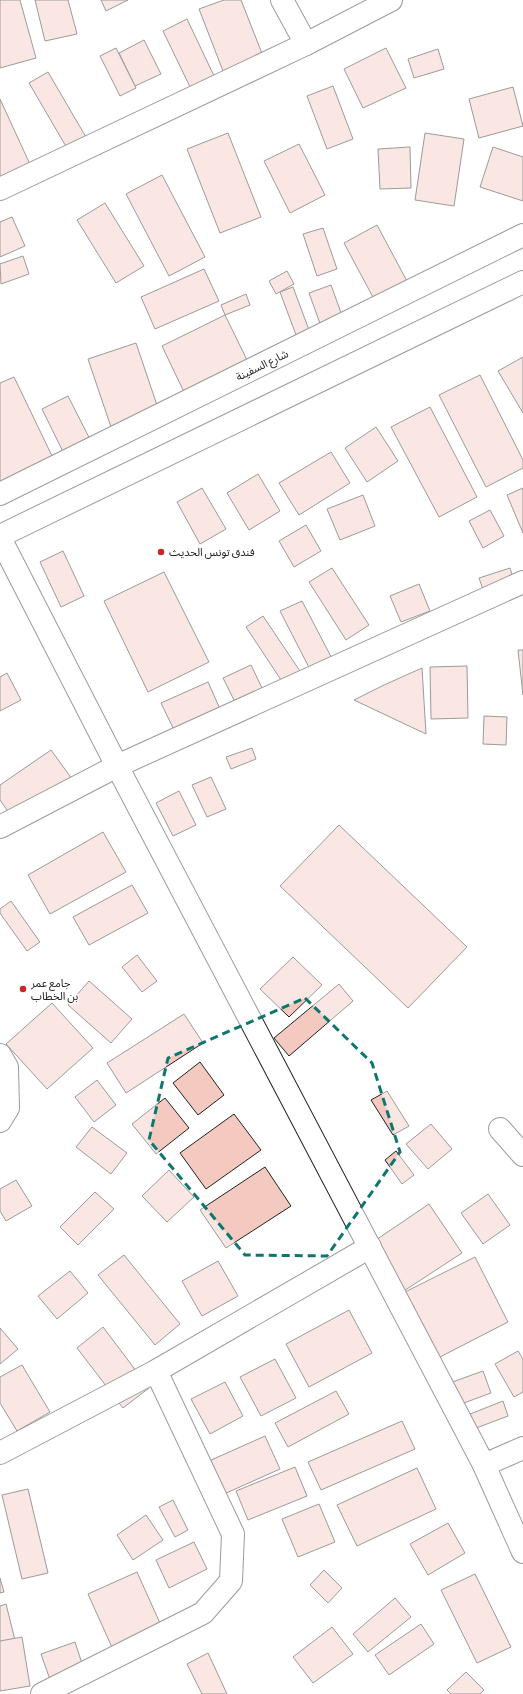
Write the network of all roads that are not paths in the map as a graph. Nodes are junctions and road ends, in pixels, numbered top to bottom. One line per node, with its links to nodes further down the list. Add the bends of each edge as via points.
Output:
1 (282, 0): 3 (street)
2 (391, 0): 3 (street)
3 (306, 44): 4 (street)
4 (0, 188)
5 (523, 235): 7 (street, شارع السفينة)
6 (523, 282): 8 (street)
7 (0, 494)
8 (0, 537): 10 (street)
9 (523, 582): 10 (street)
10 (117, 766): 11 (street); 16 (street)
11 (0, 827)
12 (0, 1055): 13 (street, via 7,1067 8,1108)
13 (0, 1121)
14 (500, 1129): 15 (street)
15 (523, 1155)
16 (370, 1247): 17 (street); 20 (street)
17 (156, 1371): 19 (street); 22 (street, via 233,1534 231,1581 203,1613)
18 (523, 1448): 20 (street)
19 (0, 1453)
20 (484, 1465): 21 (street)
21 (523, 1552)
22 (42, 1694)

